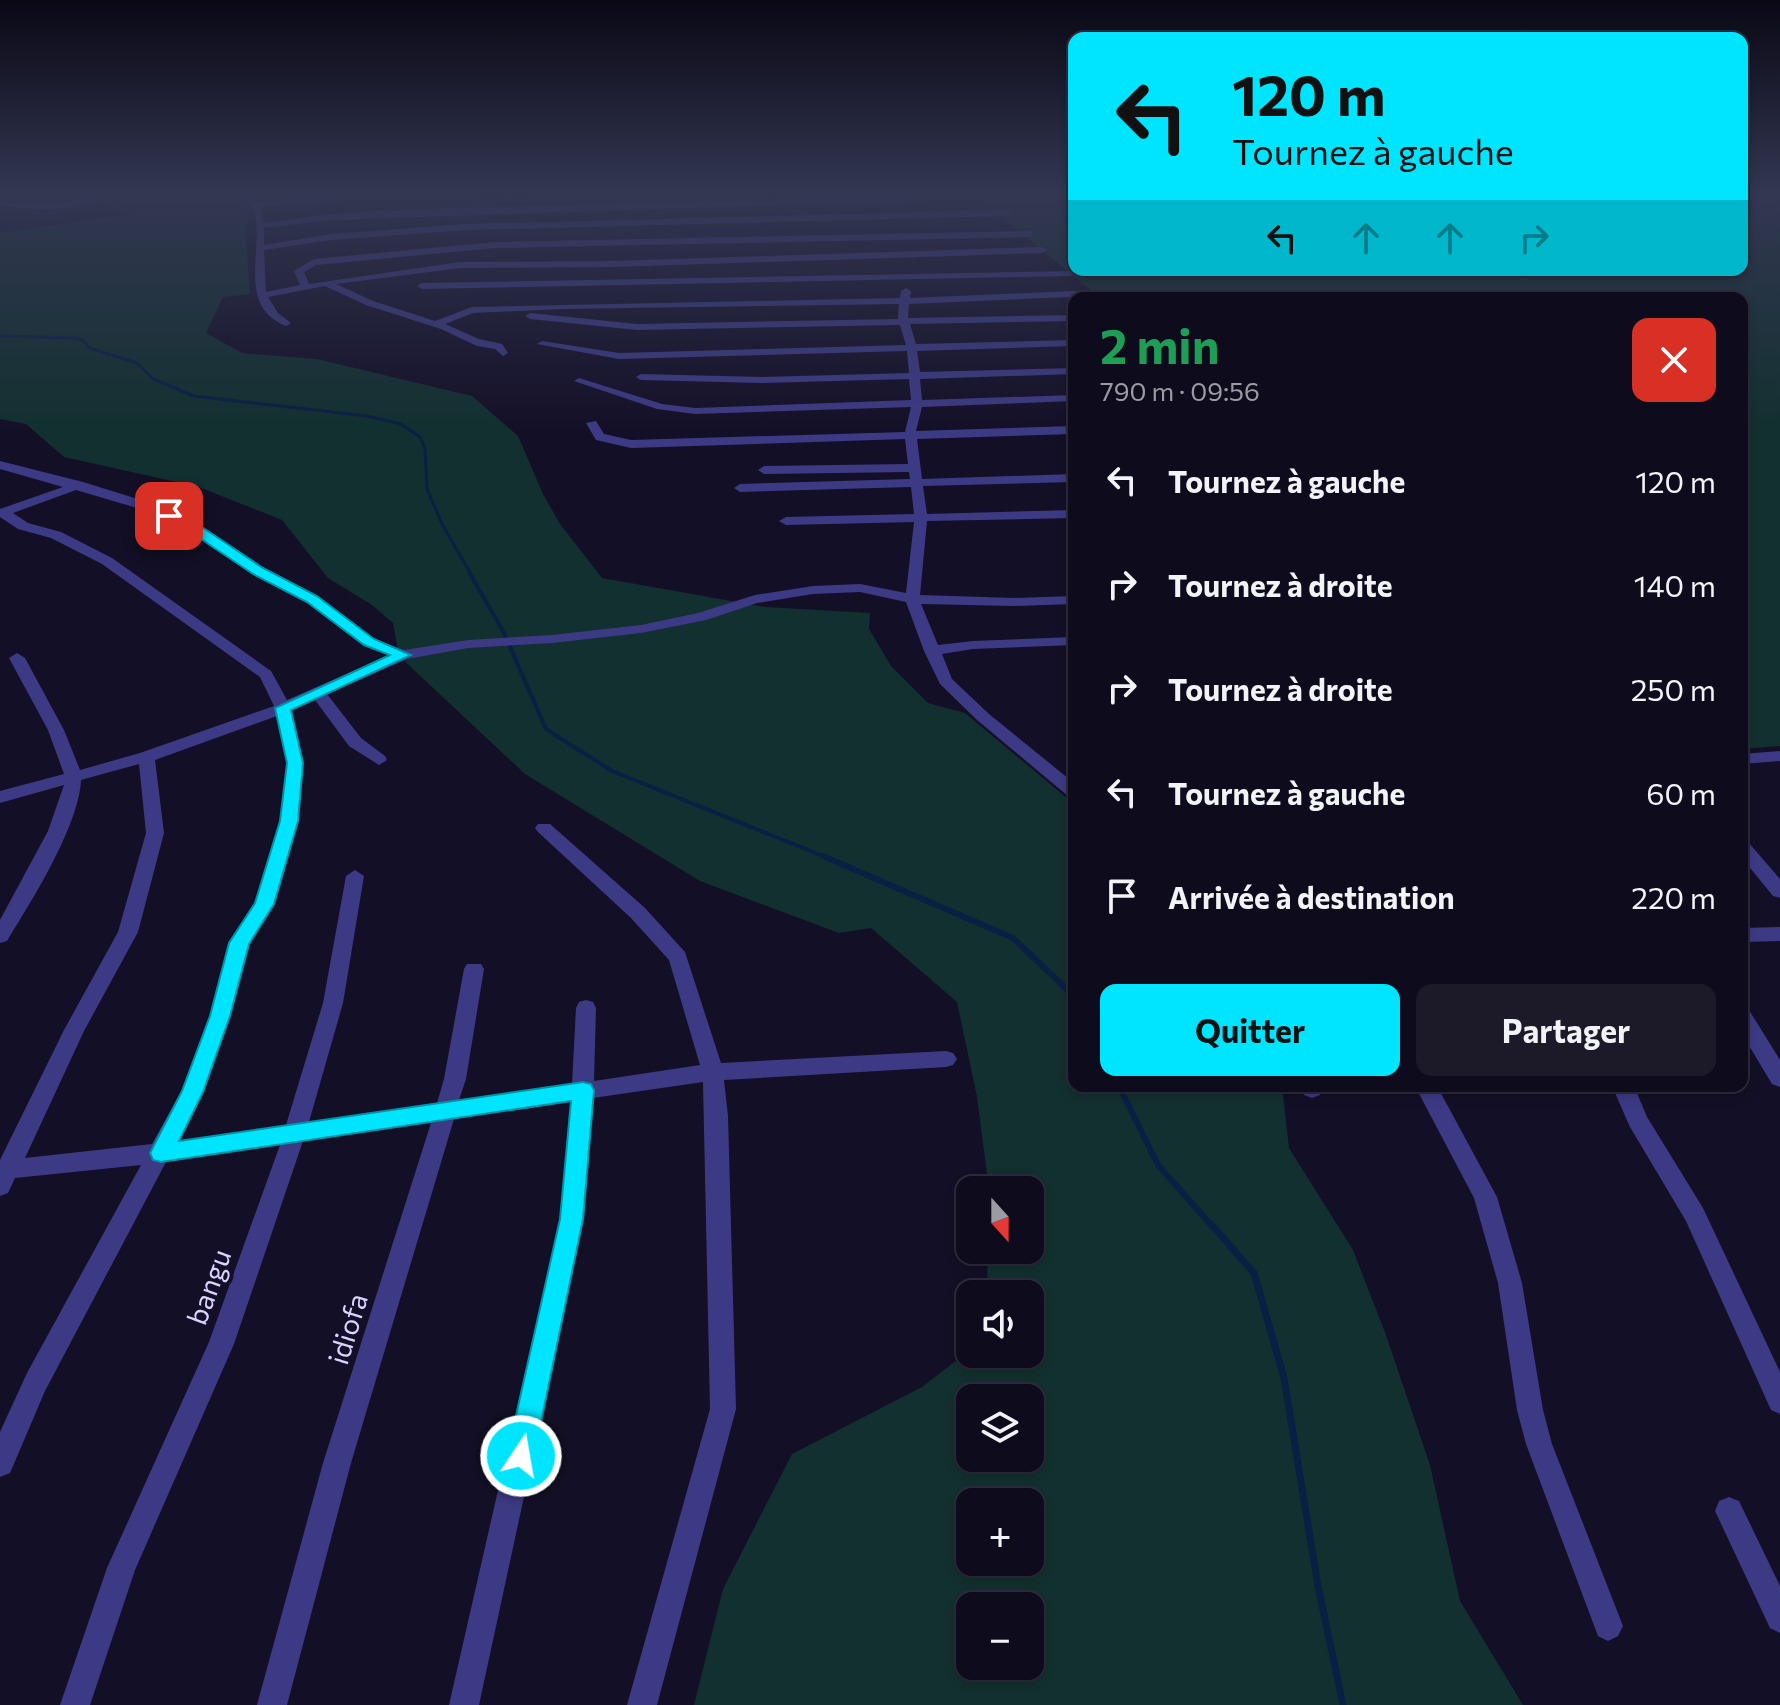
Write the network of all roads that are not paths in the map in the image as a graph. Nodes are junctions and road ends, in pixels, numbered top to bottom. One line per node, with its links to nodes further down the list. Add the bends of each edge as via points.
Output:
1 (260, 273): 12 (street)
2 (300, 273): 9 (street)
3 (404, 273): 8 (street)
4 (906, 273): 6 (street)
5 (1068, 273): 6 (street)
6 (907, 276): 10 (street); 14 (street)
7 (1075, 276): 11 (street)
8 (326, 283): 9 (street); 19 (street)
9 (305, 286): 12 (street)
10 (422, 286)
11 (1093, 292)
12 (261, 296): 18 (street)
13 (1068, 296): 14 (street)
14 (905, 301): 15 (street); 17 (street)
15 (472, 310): 17 (street, via 637,327); 19 (street)
16 (1068, 318): 17 (street)
17 (903, 322): 22 (street)
18 (286, 323)
19 (433, 325): 23 (street, via 481,345 498,346)
20 (1068, 343): 22 (street)
21 (542, 344): 22 (street, via 619,356)
22 (912, 348): 26 (street)
23 (503, 353)
24 (1068, 371): 26 (street)
25 (641, 377): 26 (street)
26 (914, 377): 29 (street)
27 (579, 381): 29 (street, via 661,407 695,411)
28 (1068, 398): 29 (street)
29 (917, 404): 32 (street)
30 (592, 423): 32 (street, via 600,437 631,444)
31 (1068, 430): 32 (street)
32 (910, 434): 35 (street)
33 (0, 465): 37 (street)
34 (764, 470): 35 (street)
35 (915, 475): 36 (street); 38 (street); 41 (street)
36 (1068, 478)
37 (79, 485): 39 (street); 47 (street, via 152,508 197,530 312,599 369,642)
38 (740, 488)
39 (2, 513): 50 (street, via 91,552 142,584 266,674)
40 (1068, 514): 41 (street)
41 (921, 517): 42 (street); 43 (street)
42 (786, 521)
43 (912, 599): 44 (street); 46 (street); 47 (street, via 860,588 813,590 755,599 641,629)
44 (1068, 600)
45 (1068, 641): 46 (street)
46 (931, 651): 56 (street, via 945,681)
47 (403, 655): 49 (street)
48 (17, 658): 55 (street)
49 (317, 691): 50 (street); 54 (street, via 355,742)
50 (283, 708): 52 (street); 76 (street, via 295,763 289,821 264,904 239,943 192,1092)
51 (1780, 756): 53 (street)
52 (146, 757): 55 (street); 77 (street, via 155,833 128,932)
53 (1748, 759)
54 (379, 760)
55 (73, 777): 57 (street); 64 (street, via 49,846)
56 (1068, 787)
57 (0, 797)
58 (544, 828): 69 (street, via 678,957)
59 (1748, 853): 61 (street)
60 (355, 876): 75 (street, bangu, via 333,1003)
61 (1780, 891)
62 (1780, 934): 63 (street)
63 (1748, 935)
64 (0, 936)
65 (474, 969): 74 (street, idiofa)
66 (586, 1008): 71 (street)
67 (1748, 1026): 70 (street)
68 (946, 1059): 69 (street)
69 (713, 1072): 71 (street); 86 (street, via 723,1409)
70 (1780, 1078)
71 (583, 1090): 74 (street); 85 (street, via 572,1219)
72 (1429, 1092): 82 (street, via 1485,1197 1510,1283 1539,1444)
73 (1626, 1092): 78 (street, via 1695,1215)
74 (445, 1109): 75 (street); 84 (street, idiofa, via 337,1463)
75 (295, 1133): 76 (street); 83 (street, bangu, via 221,1344 121,1568)
76 (161, 1153): 77 (street); 79 (street, via 36,1382)
77 (2, 1175)
78 (1780, 1401)
79 (0, 1463)
80 (1729, 1511): 81 (street)
81 (1780, 1618)
82 (1608, 1626)
83 (75, 1705)
84 (272, 1705)
85 (464, 1705)
86 (642, 1705)

